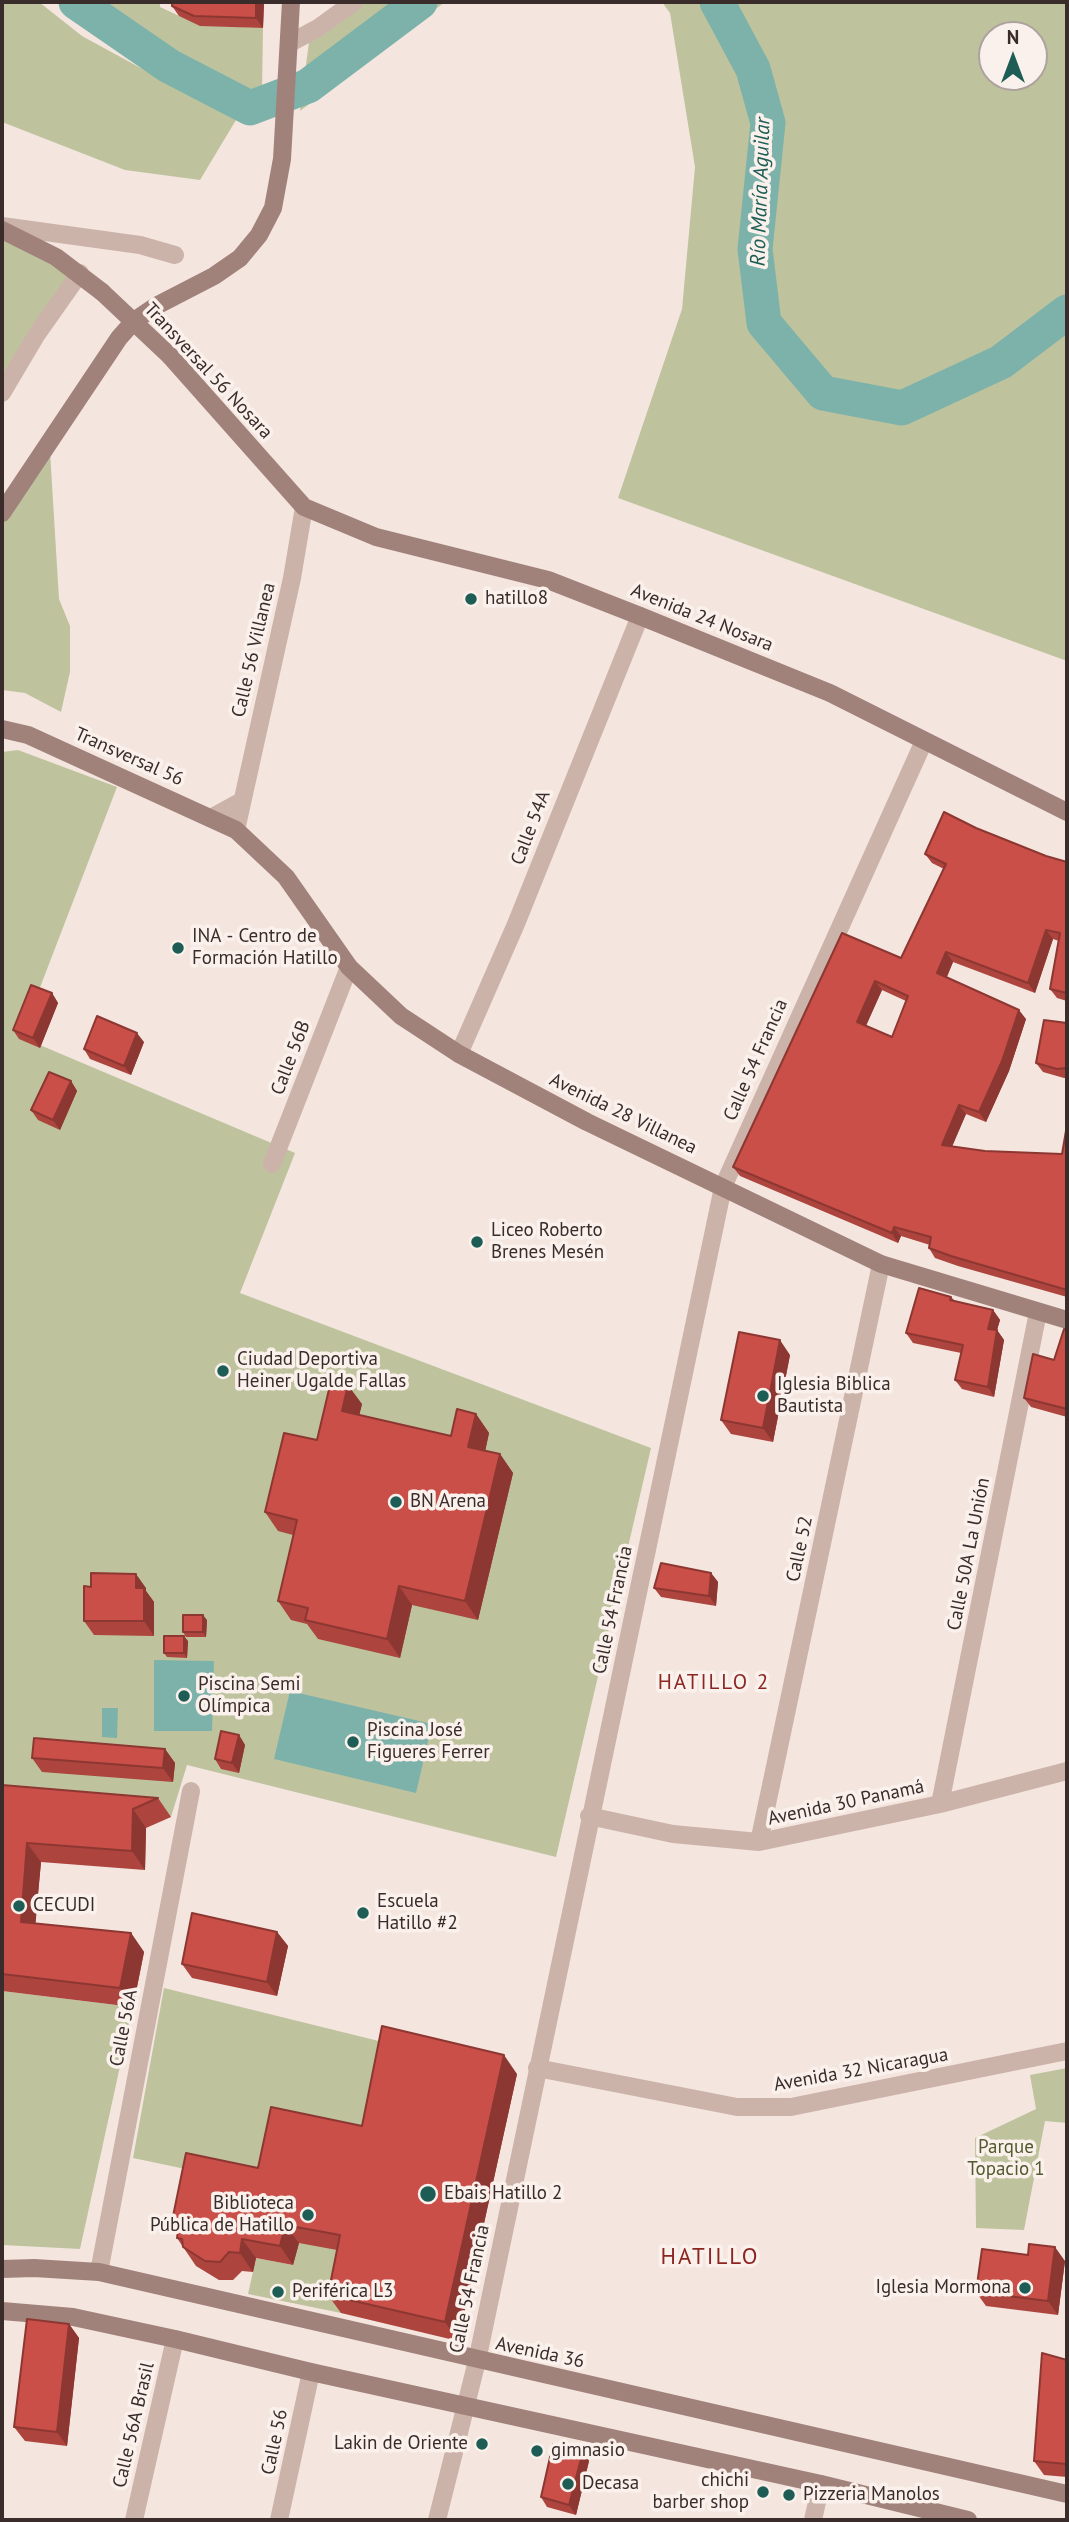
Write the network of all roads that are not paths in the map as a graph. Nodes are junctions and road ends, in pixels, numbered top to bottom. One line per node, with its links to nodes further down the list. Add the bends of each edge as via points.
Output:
1 (291, 2): 3 (street)
2 (354, 2): 3 (street)
3 (290, 43): 9 (street, via 286,117 273,208 259,235 240,258 156,306 126,330)
4 (2, 228): 5 (street, via 114,240); 6 (street, Transversal 56 Nosara)
5 (174, 255)
6 (80, 273): 7 (street); 8 (street, Transversal 56 Nosara, bridge, via 170,356)
7 (2, 393)
8 (304, 507): 10 (street, Avenida 24 Nosara, via 376,537 548,580); 13 (street, Calle 56 Villanea)
9 (2, 513)
10 (640, 616): 12 (street, Avenida 24 Nosara, via 830,693); 18 (street, Calle 54A)
11 (2, 729): 15 (street, Transversal 56, via 38,739)
12 (924, 741): 14 (street, Avenida 24 Nosara); 20 (street, Calle 54 Francia)
13 (242, 801): 15 (street); 16 (street, Calle 56 Villanea)
14 (1067, 812)
15 (211, 817): 16 (street, Transversal 56)
16 (236, 830): 17 (street, Avenida 28 Villanea, via 286,877)
17 (349, 967): 18 (street, Avenida 28 Villanea, via 401,1016); 19 (street, Calle 56B)
18 (459, 1054): 20 (street, Avenida 28 Villanea)
19 (272, 1164)
20 (723, 1187): 21 (street, Avenida 28 Villanea); 27 (street, Calle 54 Francia)
21 (881, 1264): 22 (street, Avenida 28 Villanea); 28 (street, Calle 52)
22 (1038, 1312): 23 (street, Avenida 28 Villanea); 26 (street, Calle 50A La Unión)
23 (1067, 1320)
24 (1067, 1771): 26 (street, Avenida 30 Panamá)
25 (191, 1791): 32 (street, Calle 56A)
26 (940, 1804): 28 (street, Avenida 30 Panamá)
27 (589, 1816): 28 (street, Avenida 30 Panamá, via 673,1834); 30 (street, Calle 54 Francia)
28 (760, 1842)
29 (1067, 2051): 30 (street, Avenida 32 Nicaragua, via 791,2107 725,2105)
30 (537, 2068): 35 (street, Calle 54 Francia)
31 (2, 2269): 32 (street, Avenida 36)
32 (99, 2272): 35 (street, Avenida 36)
33 (2, 2311): 34 (street, via 73,2317)
34 (176, 2339): 36 (street); 40 (street, Calle 56A Brasil)
35 (477, 2361): 37 (street, Calle 54 Francia); 39 (street, Avenida 36)
36 (311, 2372): 37 (street); 41 (street, Calle 56)
37 (466, 2407): 38 (street); 42 (street, Calle 54 Francia)
38 (821, 2484): 43 (street); 44 (street)
39 (1067, 2494)
40 (134, 2520)
41 (279, 2520)
42 (437, 2520)
43 (813, 2520)
44 (968, 2520)

